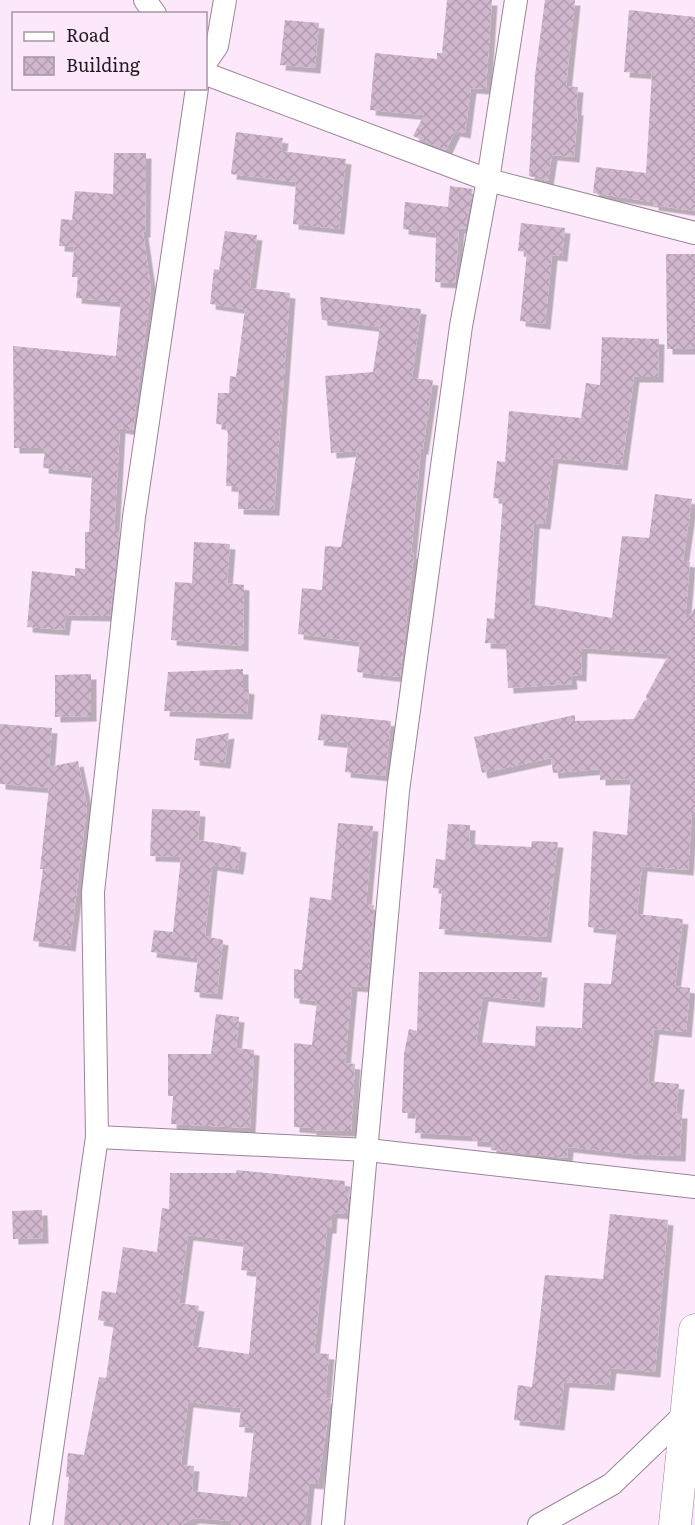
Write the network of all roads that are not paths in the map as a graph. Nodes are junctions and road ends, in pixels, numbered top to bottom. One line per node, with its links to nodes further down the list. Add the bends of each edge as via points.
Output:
1 (225, 0): 3 (street, via 217,46)
2 (516, 0): 6 (street)
3 (207, 61)
4 (207, 74): 6 (street)
5 (196, 90): 8 (street, via 134,517 93,892)
6 (488, 180): 7 (street); 9 (street, via 461,326 398,791)
7 (695, 233)
8 (97, 1137): 9 (street); 13 (street)
9 (368, 1150): 10 (street); 14 (street)
10 (695, 1187)
11 (695, 1330): 12 (main road)
12 (687, 1412): 15 (street, via 612,1484); 16 (main road)
13 (41, 1525)
14 (333, 1525)
15 (539, 1525)
16 (675, 1525)

